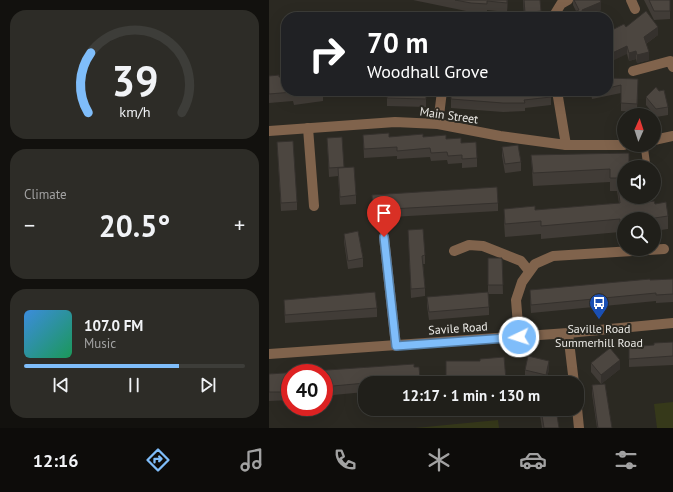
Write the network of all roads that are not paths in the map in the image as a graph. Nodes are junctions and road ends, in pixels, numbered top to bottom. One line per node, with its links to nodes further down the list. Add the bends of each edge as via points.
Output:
1 (568, 0): 2 (street, via 561,4)
2 (556, 12)
3 (673, 67): 4 (street, via 670,61)
4 (633, 71)
5 (441, 96): 7 (street)
6 (558, 96): 12 (street)
7 (438, 124): 8 (street, Main Street, via 395,122); 12 (street, Main Street)
8 (308, 128): 9 (street, Main Street); 14 (street)
9 (269, 131)
10 (673, 136): 11 (street)
11 (661, 139)
12 (566, 145): 13 (street, Main Street)
13 (617, 145)
14 (314, 206)
15 (384, 237): 22 (street)
16 (664, 249): 18 (street, via 553,256 535,264)
17 (454, 251): 18 (street, via 469,245 483,246 521,261)
18 (529, 271): 21 (street, via 515,300)
19 (673, 324): 20 (street, Savile Road)
20 (568, 333): 21 (street, Savile Road); 24 (street)
21 (519, 337): 22 (street, Savile Road)
22 (396, 346): 23 (street, Savile Road)
23 (269, 354)
24 (573, 376)
25 (578, 416): 26 (street)
26 (579, 428)

